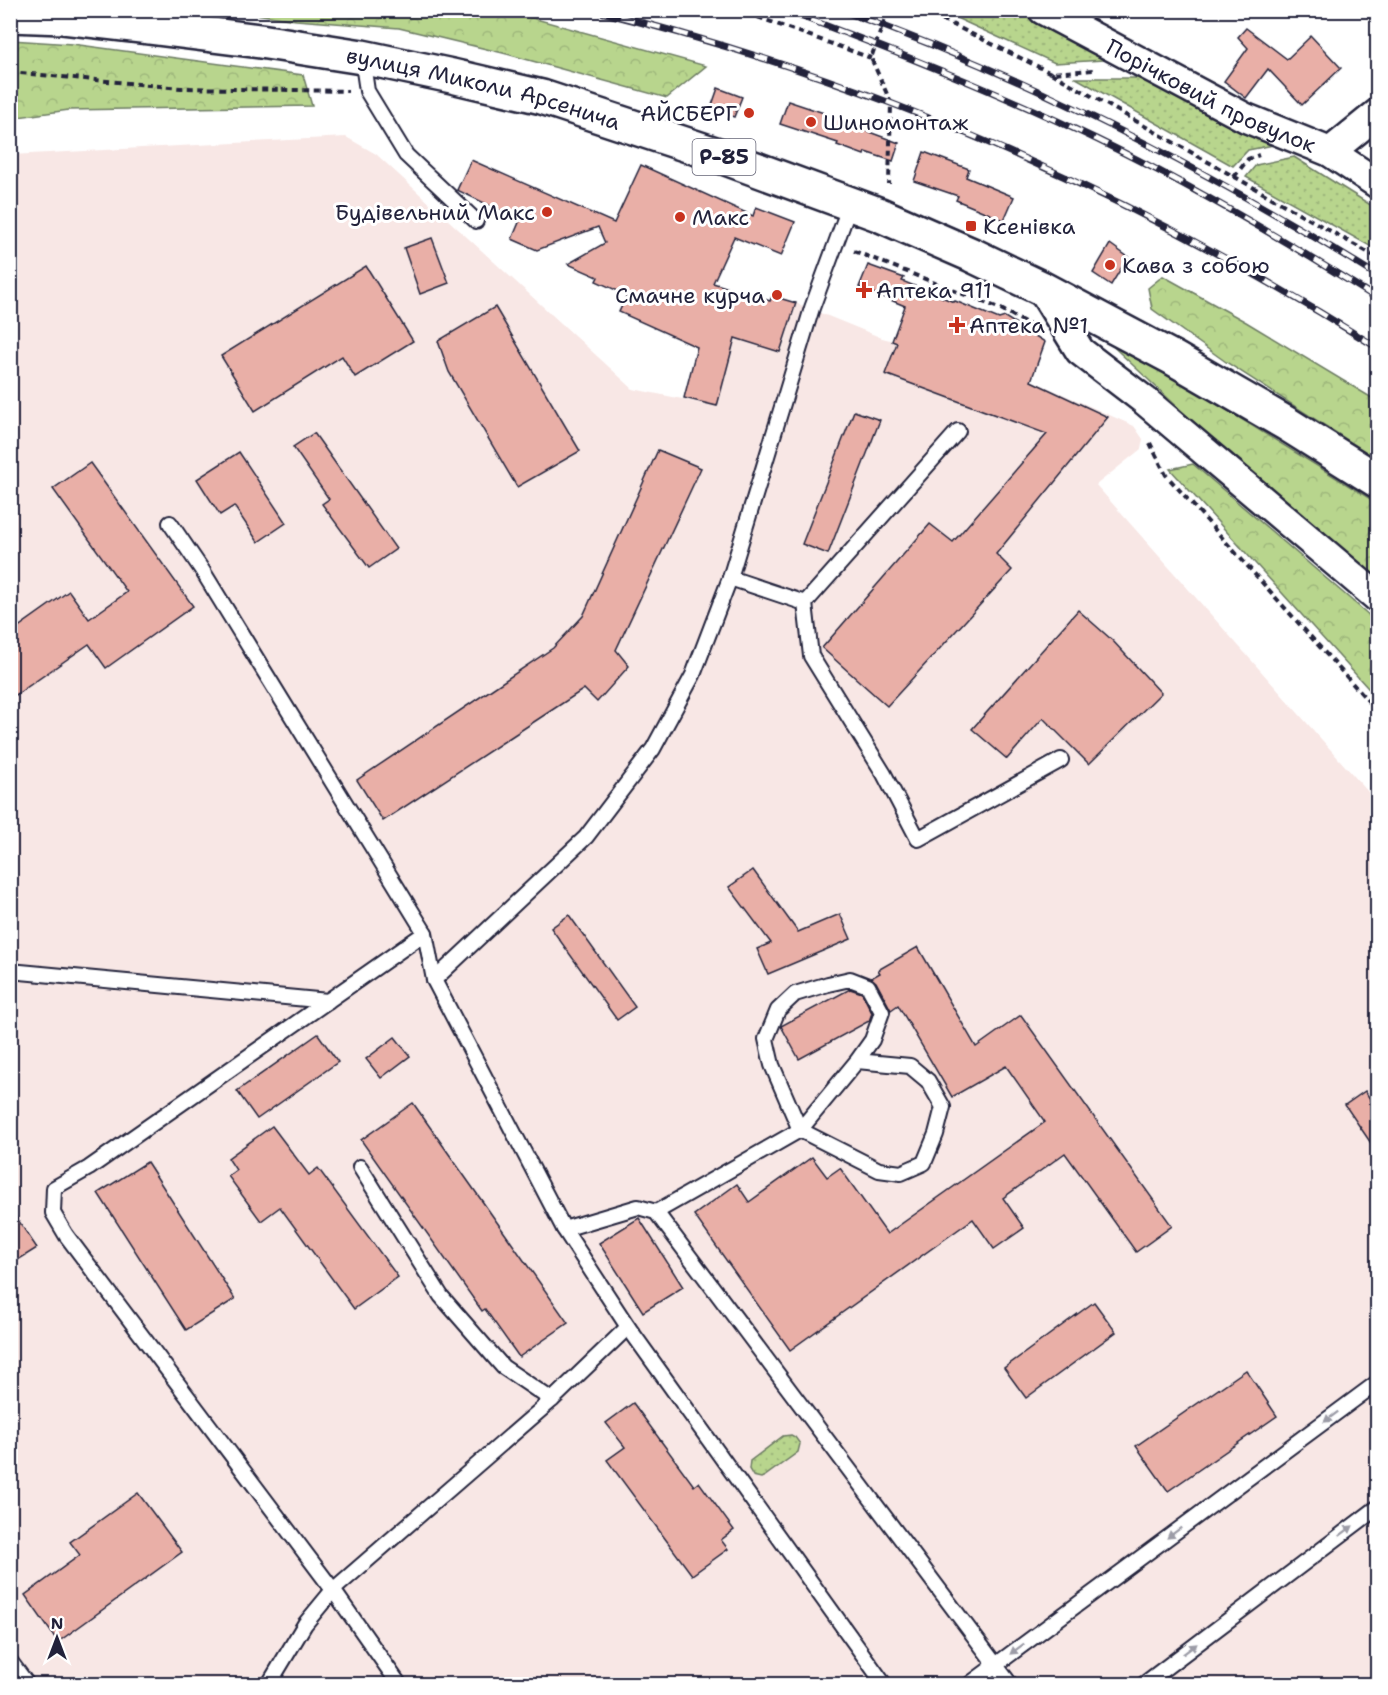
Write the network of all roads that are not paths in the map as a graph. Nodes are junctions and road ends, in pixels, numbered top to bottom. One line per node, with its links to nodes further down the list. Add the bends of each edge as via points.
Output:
1 (1043, 10): 5 (street, Порічковий провулок, via 1246,118)
2 (10, 15): 3 (main road, вулиця Миколи Арсенича / Р-85, via 150,27)
3 (363, 57): 7 (main road, вулиця Миколи Арсенича / Р-85, via 542,97 715,154); 8 (lane, via 367,91 406,155)
4 (1377, 113): 5 (street)
5 (1330, 152): 6 (street, Порічковий провулок)
6 (1377, 184)
7 (850, 205): 9 (main road, вулиця Миколи Арсенича / Р-85, via 962,250); 13 (lane, via 812,308)
8 (476, 221)
9 (1041, 288): 11 (main road, вулиця Миколи Арсенича / Р-85, via 1173,358); 14 (street, via 1080,351 1144,400)
10 (958, 431): 15 (lane)
11 (1377, 481)
12 (170, 523): 17 (lane)
13 (730, 578): 15 (lane); 19 (lane, via 693,675 653,749 586,837)
14 (1377, 598)
15 (805, 603): 16 (lane, via 811,656 884,774 918,839)
16 (1061, 760)
17 (425, 933): 19 (lane); 20 (lane)
18 (10, 971): 20 (lane)
19 (434, 980): 25 (lane)
20 (328, 1001): 30 (lane, via 89,1168 54,1188 52,1214)
21 (857, 1061): 22 (lane); 22 (lane, via 910,1066 928,1081 943,1107 924,1163 901,1173 879,1170); 22 (lane, via 872,1040 882,1012 868,986 850,979 828,984 795,994 778,1010 766,1039 772,1065)
22 (800, 1130): 24 (lane)
23 (360, 1167): 28 (lane, via 441,1296 503,1367)
24 (656, 1212): 25 (lane, via 638,1207); 32 (lane)
25 (564, 1228): 26 (lane)
26 (628, 1327): 28 (lane); 36 (lane)
27 (1377, 1382): 32 (lane, one-way to 32)
28 (552, 1400): 30 (lane)
29 (1377, 1507): 39 (lane, one-way to 29)
30 (333, 1590): 34 (lane, via 304,1624); 35 (lane)
31 (10, 1661): 33 (lane)
32 (996, 1665): 37 (lane); 38 (lane)
33 (27, 1684)
34 (269, 1684)
35 (399, 1684)
36 (884, 1684)
37 (970, 1684)
38 (1010, 1684)
39 (1144, 1684)

